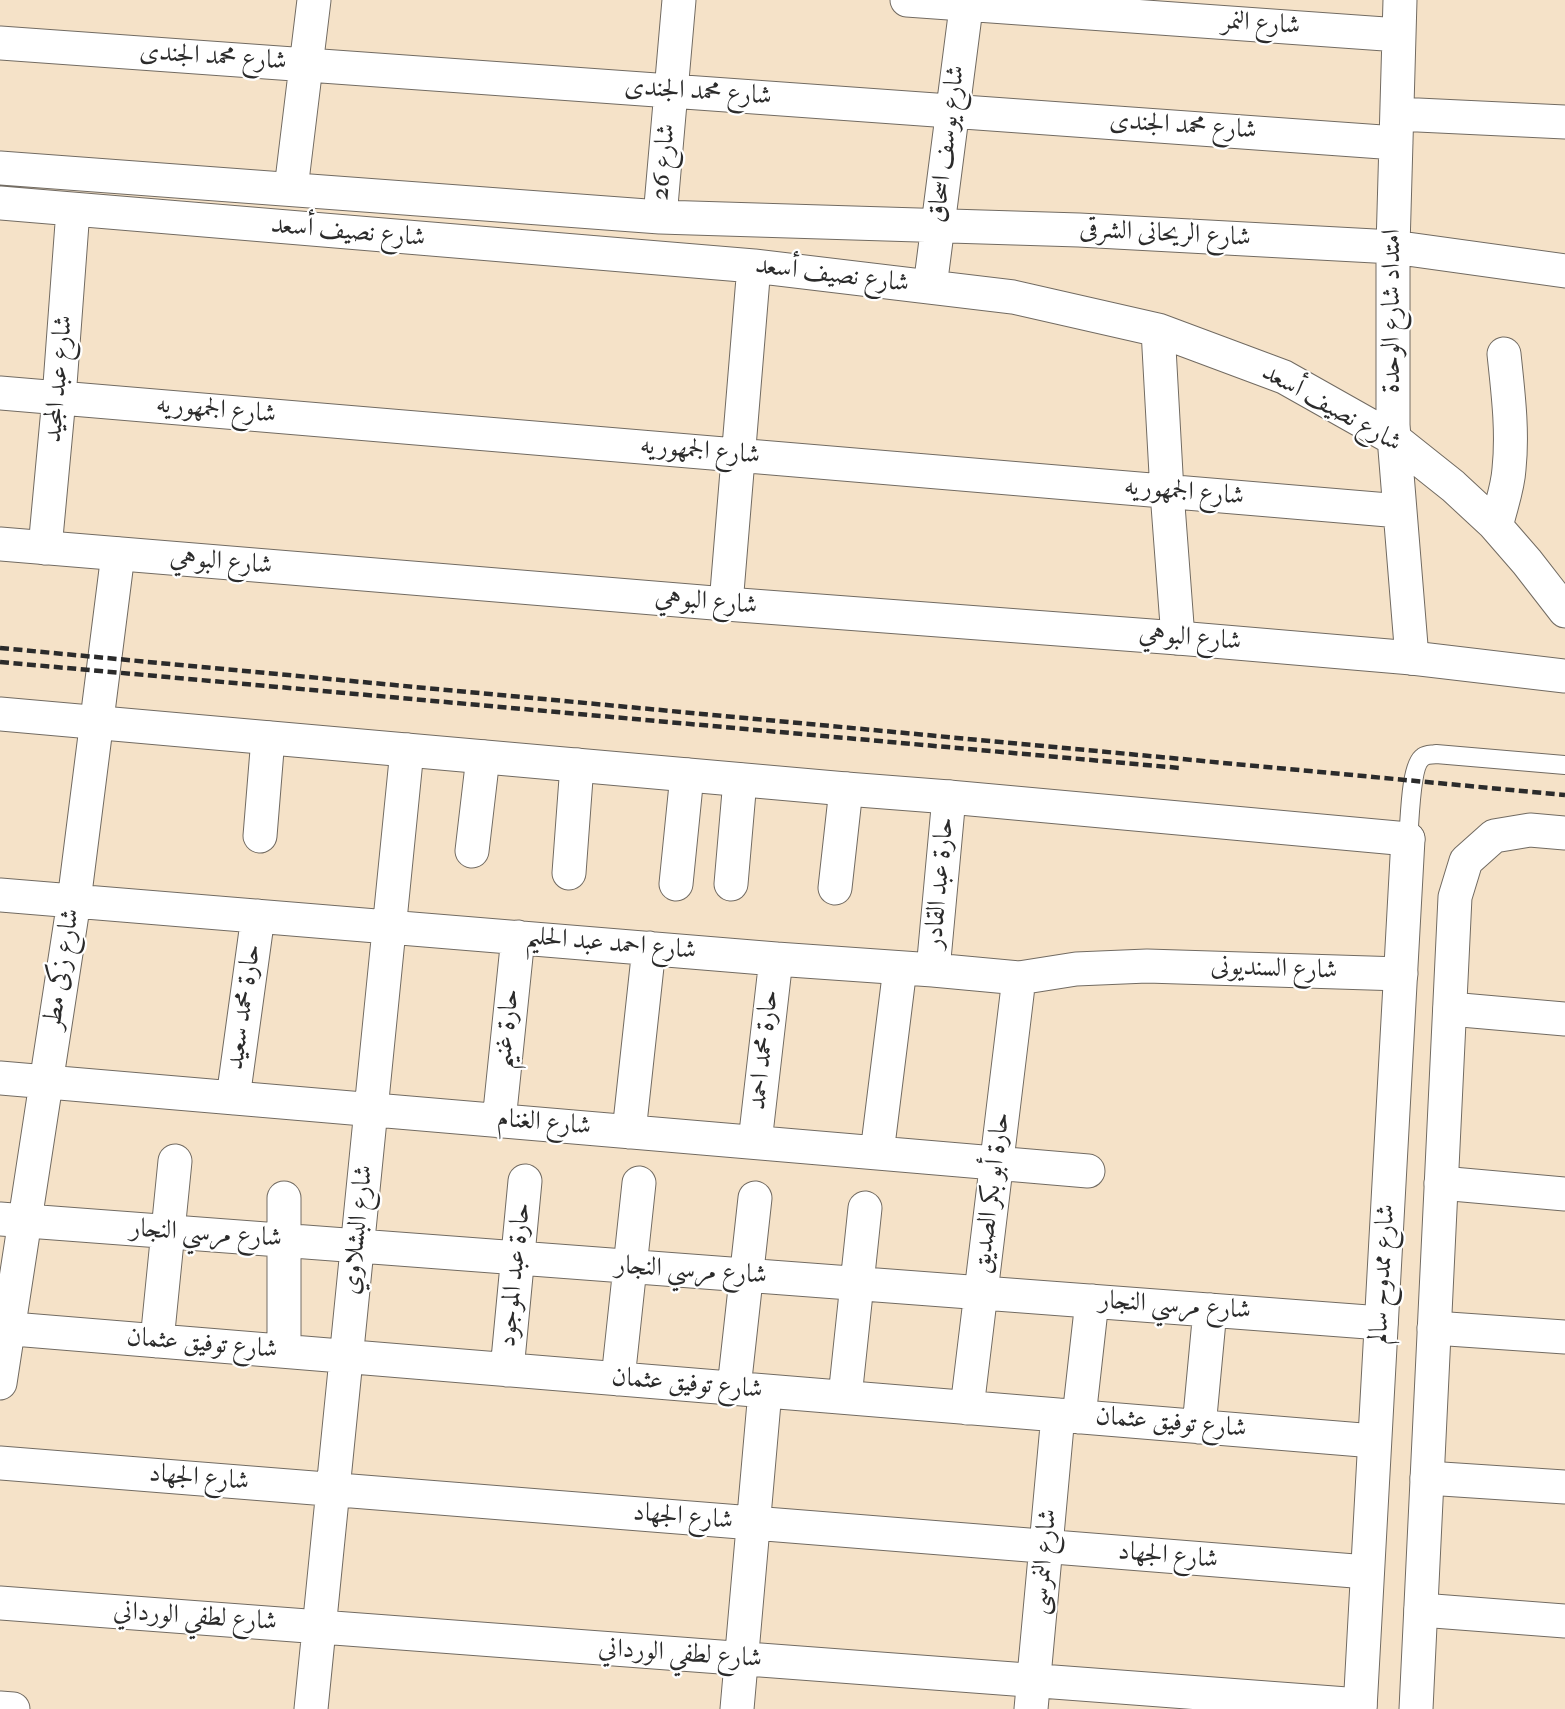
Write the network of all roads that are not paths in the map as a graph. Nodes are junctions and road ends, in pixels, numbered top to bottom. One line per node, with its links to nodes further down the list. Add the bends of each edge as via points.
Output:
1 (314, 0): 8 (street)
2 (679, 0): 9 (street, شارع 26)
3 (907, 0): 5 (street, شارع النمر)
4 (1400, 0): 6 (street, امتداد شارع الوحدة)
5 (967, 2): 6 (street, شارع النمر); 10 (street, شارع يوسف اسحاق)
6 (1399, 35): 12 (street, امتداد شارع الوحدة)
7 (0, 43): 8 (street, شارع محمد الجندى)
8 (306, 64): 9 (street, شارع محمد الجندى); 14 (street)
9 (671, 91): 10 (street, شارع محمد الجندى); 17 (street, شارع 26)
10 (953, 111): 12 (street, شارع محمد الجندى); 18 (street, شارع يوسف اسحاق)
11 (1565, 122): 12 (street, شارع محمد الجندى)
12 (1396, 128): 19 (street, امتداد شارع الوحدة)
13 (0, 168): 14 (street, شارع نصيف أسعد)
14 (291, 189): 17 (street, شارع نصيف أسعد)
15 (0, 203): 16 (street, شارع نصيف أسعد)
16 (73, 210): 20 (street, شارع نصيف أسعد); 26 (street, شارع عبد المجيد)
17 (660, 217): 18 (street, شارع نصيف أسعد)
18 (938, 227): 19 (street, شارع الريحانى الشرقى, via 1079,230); 22 (street, شارع يوسف اسحاق)
19 (1393, 247): 21 (street, شارع الريحانى الشرقى); 27 (street, امتداد شارع الوحدة)
20 (754, 266): 22 (street, شارع نصيف أسعد); 28 (street)
21 (1565, 271)
22 (930, 287): 23 (street, شارع نصيف أسعد, via 1013,297)
23 (1158, 330): 27 (street, شارع نصيف أسعد, via 1284,377); 29 (street)
24 (1504, 354): 31 (street, via 1511,447 1509,472)
25 (0, 393): 26 (street, شارع الجمهوريه)
26 (59, 398): 28 (street, شارع الجمهوريه); 33 (street, شارع عبد المجيد)
27 (1394, 439): 30 (street, امتداد شارع الوحدة); 31 (street, شارع نصيف أسعد)
28 (738, 456): 29 (street, شارع الجمهوريه); 35 (street)
29 (1167, 492): 30 (street, شارع الجمهوريه); 37 (street)
30 (1400, 511): 38 (street, امتداد شارع الوحدة)
31 (1494, 524): 36 (street, شارع نصيف أسعد)
32 (0, 544): 33 (street, شارع البوهي)
33 (45, 548): 34 (street, شارع البوهي)
34 (118, 554): 35 (street, شارع البوهي); 41 (street, شارع زكى مطر)
35 (726, 604): 37 (street, شارع البوهي)
36 (1565, 611)
37 (1178, 638): 38 (street, شارع البوهي)
38 (1412, 658): 39 (street, شارع البوهي)
39 (1565, 676)
40 (0, 714): 41 (street)
41 (97, 723): 42 (street); 60 (street, شارع زكى مطر)
42 (268, 738): 43 (street); 52 (street)
43 (407, 750): 44 (street); 62 (street, شارع البشلاوي)
44 (483, 757): 45 (street); 54 (street)
45 (577, 765): 47 (street); 55 (street)
46 (1565, 765): 53 (lane, via 1427,755 1421,758 1414,774)
47 (687, 775): 48 (street); 56 (street)
48 (740, 780): 49 (street); 57 (street)
49 (846, 789): 50 (street); 58 (street)
50 (949, 796): 53 (street); 68 (street, حارة عبد القادر)
51 (1565, 833): 71 (street, شارع ممدوح سالم, via 1530,830 1494,836 1466,861 1455,897)
52 (260, 836)
53 (1408, 839): 69 (street, شارع ممدوح سالم)
54 (472, 851)
55 (568, 873)
56 (676, 884)
57 (730, 884)
58 (835, 888)
59 (0, 895): 60 (street, شارع احمد عبد الحليم)
60 (74, 901): 61 (street, شارع احمد عبد الحليم); 74 (street, شارع زكى مطر)
61 (258, 916): 62 (street, شارع احمد عبد الحليم); 75 (street, حارة محمد سعيد)
62 (389, 927): 63 (street, شارع احمد عبد الحليم); 76 (street, شارع البشلاوي)
63 (518, 937): 64 (street, شارع احمد عبد الحليم); 77 (street, حارة غنيم)
64 (649, 948): 65 (street, شارع احمد عبد الحليم); 78 (street)
65 (776, 958): 67 (street, شارع احمد عبد الحليم); 79 (street, حارة محمد احمد)
66 (1147, 966): 69 (street, شارع السنديونى); 70 (street, شارع احمد عبد الحليم, via 1076,969)
67 (900, 968): 68 (street, شارع احمد عبد الحليم); 80 (street)
68 (933, 970): 70 (street, شارع احمد عبد الحليم)
69 (1401, 974): 102 (street, شارع ممدوح سالم)
70 (1019, 978): 82 (street, حارة أبو بكر الصديق)
71 (1450, 1008): 72 (street); 85 (street, شارع ممدوح سالم)
72 (1565, 1019)
73 (0, 1078): 74 (street, شارع الغنام)
74 (46, 1082): 75 (street, شارع الغنام); 91 (street, شارع زكى مطر)
75 (232, 1098): 76 (street, شارع الغنام)
76 (371, 1110): 77 (street, شارع الغنام); 94 (street, شارع البشلاوي)
77 (499, 1120): 78 (street, شارع الغنام)
78 (630, 1132): 79 (street, شارع الغنام)
79 (755, 1142): 80 (street, شارع الغنام)
80 (877, 1153): 82 (street, شارع الغنام)
81 (175, 1161): 92 (street)
82 (997, 1163): 83 (street, شارع الغنام); 99 (street, حارة أبو بكر الصديق)
83 (1088, 1171)
84 (525, 1181): 95 (street, حارة عبد الموجود)
85 (1441, 1183): 87 (street); 104 (street, شارع ممدوح سالم)
86 (639, 1184): 96 (street)
87 (1565, 1194)
88 (285, 1198): 93 (street)
89 (756, 1198): 97 (street)
90 (865, 1208): 98 (street)
91 (12, 1220): 92 (street, شارع مرسي النجار); 103 (street, شارع زكى مطر)
92 (167, 1232): 93 (street, شارع مرسي النجار); 106 (street)
93 (285, 1241): 94 (street, شارع مرسي النجار); 107 (street)
94 (357, 1247): 95 (street, شارع مرسي النجار); 108 (street, شارع البشلاوي)
95 (517, 1259): 96 (street, شارع مرسي النجار); 109 (street, حارة عبد الموجود)
96 (630, 1267): 97 (street, شارع مرسي النجار); 110 (street)
97 (746, 1276): 98 (street, شارع مرسي النجار); 112 (street)
98 (858, 1284): 99 (street, شارع مرسي النجار); 113 (street)
99 (980, 1293): 100 (street, شارع مرسي النجار); 114 (street, حارة أبو بكر الصديق)
100 (1092, 1301): 101 (street, شارع مرسي النجار); 115 (street, شارع النمرسى)
101 (1210, 1310): 102 (street, شارع مرسي النجار); 116 (street)
102 (1382, 1323): 117 (street, شارع ممدوح سالم)
103 (4, 1328): 106 (street, شارع توفيق عثمان); 111 (street, شارع زكى مطر)
104 (1434, 1328): 105 (street); 119 (street, شارع ممدوح سالم)
105 (1565, 1337)
106 (157, 1341): 107 (street, شارع توفيق عثمان)
107 (284, 1351): 108 (street, شارع توفيق عثمان)
108 (346, 1357): 109 (street, شارع توفيق عثمان); 121 (street, شارع البشلاوي)
109 (507, 1370): 110 (street, شارع توفيق عثمان)
110 (618, 1379): 112 (street, شارع توفيق عثمان)
111 (0, 1383)
112 (749, 1390): 113 (street, شارع توفيق عثمان); 122 (street)
113 (845, 1397): 114 (street, شارع توفيق عثمان)
114 (966, 1408): 115 (street, شارع توفيق عثمان)
115 (1069, 1416): 116 (street, شارع توفيق عثمان); 123 (street, شارع النمرسى)
116 (1199, 1426): 117 (street, شارع توفيق عثمان)
117 (1374, 1441): 124 (street, شارع ممدوح سالم)
118 (0, 1463): 121 (street, شارع الجهاد)
119 (1427, 1478): 120 (street); 126 (street, شارع ممدوح سالم)
120 (1565, 1487)
121 (333, 1490): 122 (street, شارع الجهاد); 128 (street, شارع البشلاوي)
122 (753, 1524): 123 (street, شارع الجهاد); 129 (street)
123 (1046, 1547): 124 (street, شارع الجهاد); 130 (street, شارع النمرسى)
124 (1367, 1572): 131 (street, شارع ممدوح سالم)
125 (0, 1604): 128 (street, شارع لطفي الورداني)
126 (1421, 1610): 127 (street); 136 (street, شارع ممدوح سالم)
127 (1565, 1621)
128 (319, 1628): 129 (street, شارع لطفي الورداني); 134 (street, شارع البشلاوي)
129 (741, 1659): 130 (street, شارع لطفي الورداني); 135 (street)
130 (1032, 1695): 131 (street, شارع لطفي الورداني)
131 (1360, 1707)
132 (0, 1708): 133 (street)
133 (13, 1709)
134 (311, 1709)
135 (737, 1709)
136 (1416, 1709)

